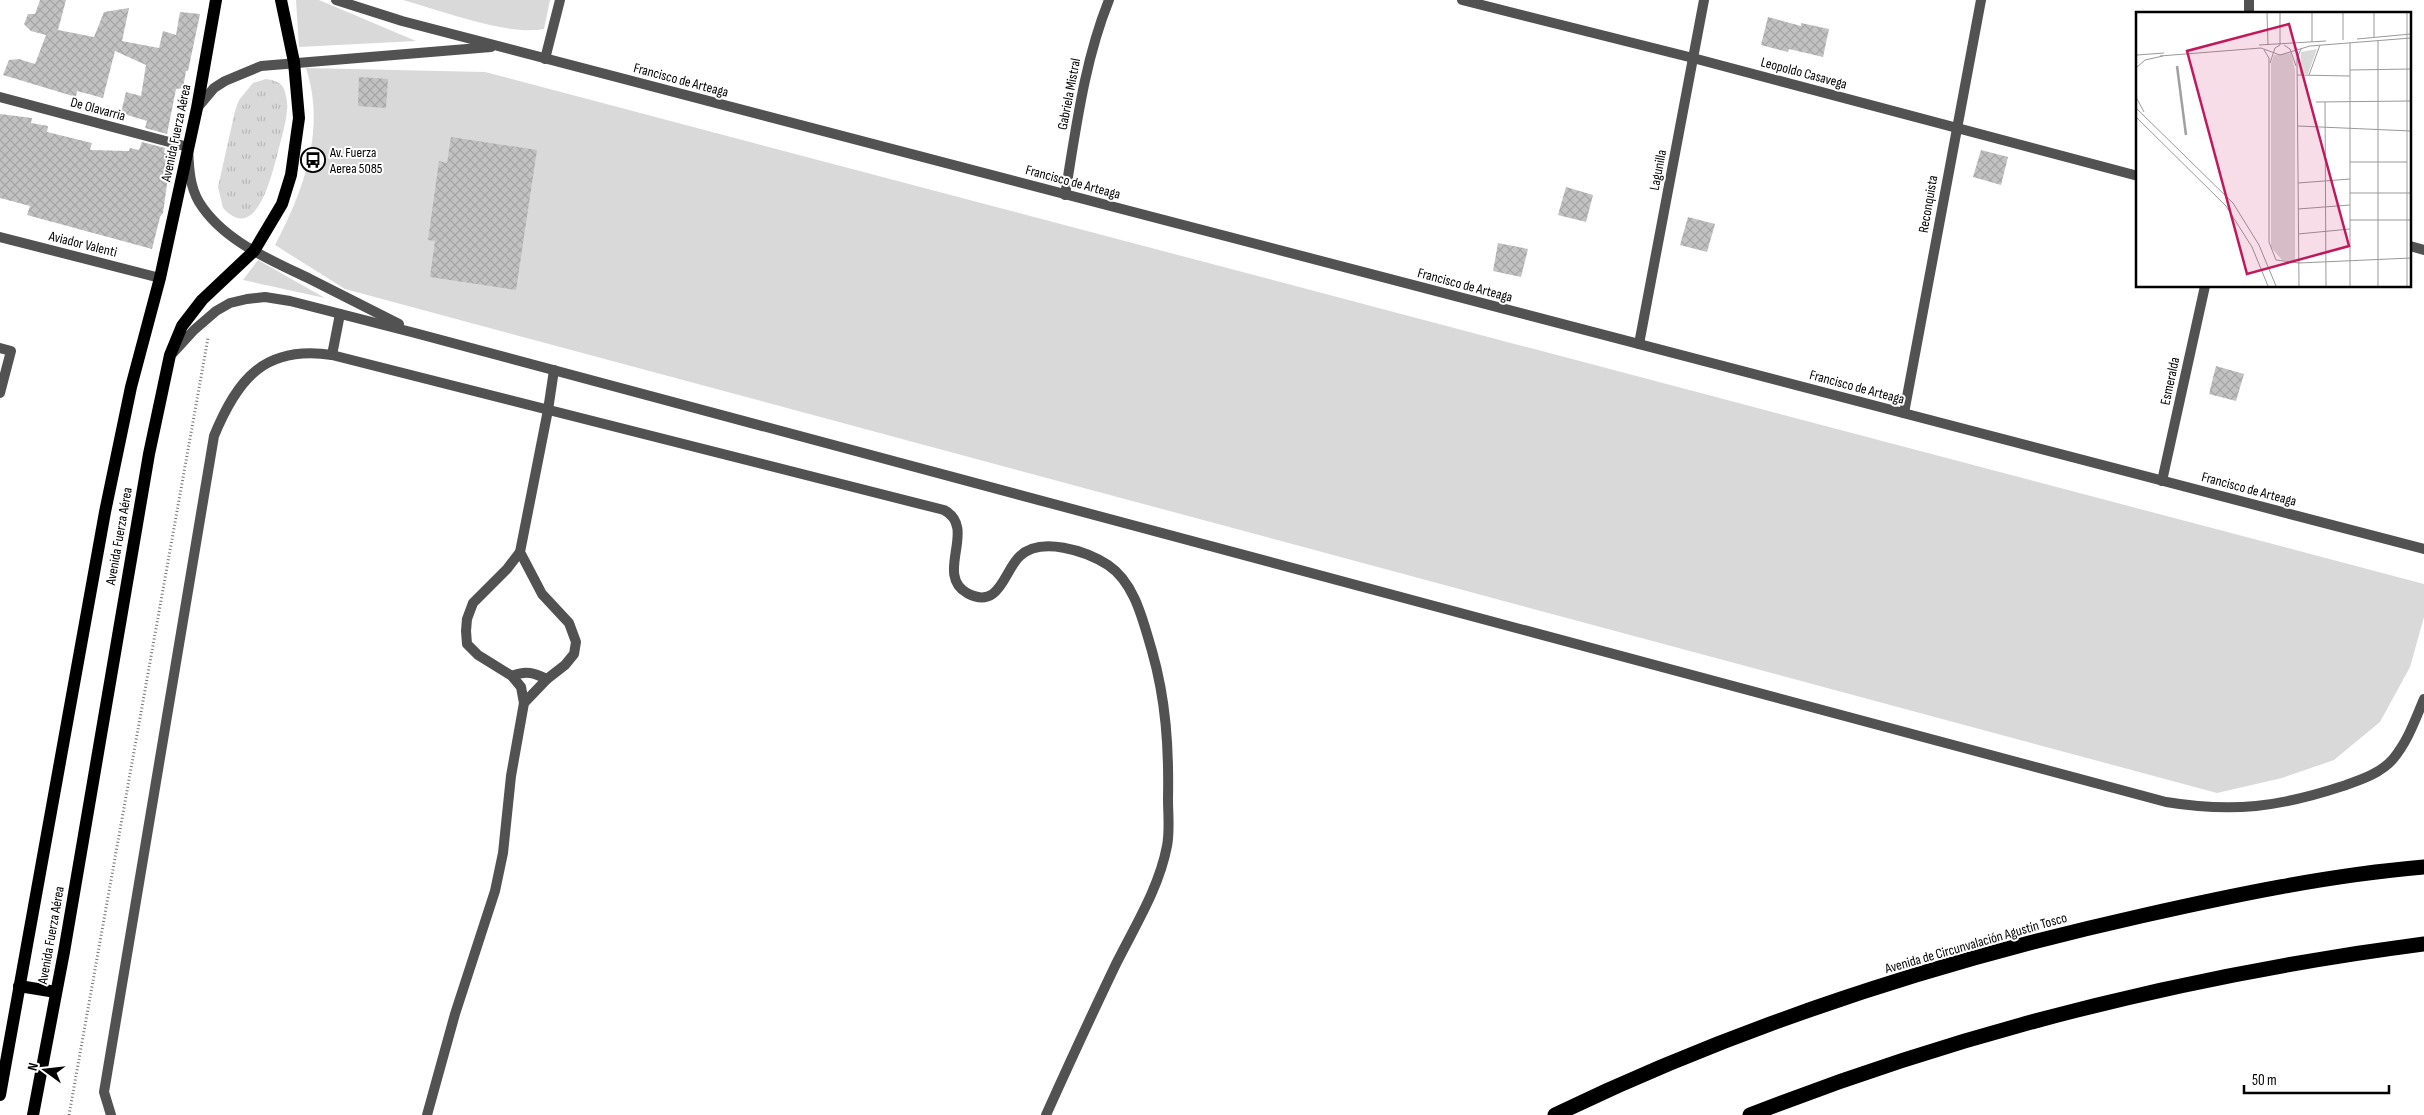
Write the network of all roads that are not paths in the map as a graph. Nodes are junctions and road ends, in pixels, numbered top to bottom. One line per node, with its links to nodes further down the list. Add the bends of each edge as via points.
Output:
1 (216, 0): 14 (main road, Avenida Fuerza Aérea)
2 (281, 0): 12 (main road, Avenida Fuerza Aérea)
3 (336, 0): 9 (street, Francisco de Arteaga, via 369,13)
4 (560, 0): 10 (street)
5 (1109, 0): 18 (street, Gabriela Mistral, via 1087,66)
6 (1462, 0): 11 (street, Leopoldo Casavega)
7 (1704, 0): 11 (street, Lagunilla)
8 (1981, 0): 15 (street, Reconquista)
9 (499, 47): 10 (street, Francisco de Arteaga); 12 (street, Francisco de Arteaga)
10 (545, 58): 18 (street, Francisco de Arteaga)
11 (1693, 58): 15 (street, Leopoldo Casavega); 25 (street, Lagunilla)
12 (294, 62): 14 (street, Francisco de Arteaga, via 261,66 236,74 214,88); 20 (main road, Avenida Fuerza Aérea, via 299,118 290,175 282,204)
13 (0, 97): 16 (street, De Olavarria)
14 (197, 108): 16 (main road, Avenida Fuerza Aérea)
15 (1956, 129): 17 (street, Leopoldo Casavega); 32 (street, Reconquista)
16 (188, 147): 20 (street, via 189,174 199,201 220,225); 21 (main road, Avenida Fuerza Aérea)
17 (2136, 175)
18 (1065, 194): 25 (street, Francisco de Arteaga)
19 (0, 237): 21 (street, Aviador Valenti)
20 (254, 251): 24 (street); 27 (main road, Avenida Fuerza Aérea, via 202,300 182,326)
21 (160, 278): 42 (main road, Avenida Fuerza Aérea, via 131,386 107,502)
22 (2205, 288): 33 (street, Esmeralda)
23 (340, 314): 24 (street); 27 (street, via 290,301 247,298 230,303 212,314); 28 (street)
24 (415, 333): 29 (street)
25 (1639, 344): 32 (street, Francisco de Arteaga)
26 (0, 348): 30 (street, via 11,351)
27 (170, 355): 43 (main road, Avenida Fuerza Aérea, via 145,473)
28 (332, 355): 31 (street); 46 (street, via 293,353 276,357 255,369 241,383 214,436 104,1092)
29 (554, 370): 31 (street); 38 (street, via 2166,802 2206,808 2249,808 2305,798 2368,777 2392,761 2409,738)
30 (0, 393)
31 (548, 410): 35 (street); 48 (street, via 944,510 954,515 958,525 954,564 956,580 975,596 984,596 1000,588 1019,556 1037,547 1052,545 1108,565 1124,581 1145,628 1165,710 1169,755 1167,844 1158,878)
32 (1904, 413): 33 (street, Francisco de Arteaga)
33 (2162, 481): 34 (street, Francisco de Arteaga)
34 (2424, 549)
35 (520, 552): 36 (street, via 473,603 466,631 467,644 478,655); 37 (street, via 542,594 569,623 576,642 570,660)
36 (512, 676): 37 (street, via 522,672); 39 (street, via 521,687)
37 (547, 678): 39 (street)
38 (2424, 699)
39 (524, 702): 47 (street, via 495,891 455,1014)
40 (2424, 867): 49 (highway, Avenida de Circunvalación Agustín Tosco, via 2244,894 2098,925 1993,953 1849,997 1754,1031 1669,1064)
41 (2424, 944): 50 (highway, via 2265,967 2069,1012 1977,1036)
42 (19, 986): 43 (main road); 44 (main road, Avenida Fuerza Aérea)
43 (56, 992): 45 (main road, Avenida Fuerza Aérea)
44 (0, 1095)
45 (33, 1115)
46 (111, 1115)
47 (427, 1115)
48 (1046, 1115)
49 (1555, 1115)
50 (1750, 1115)

